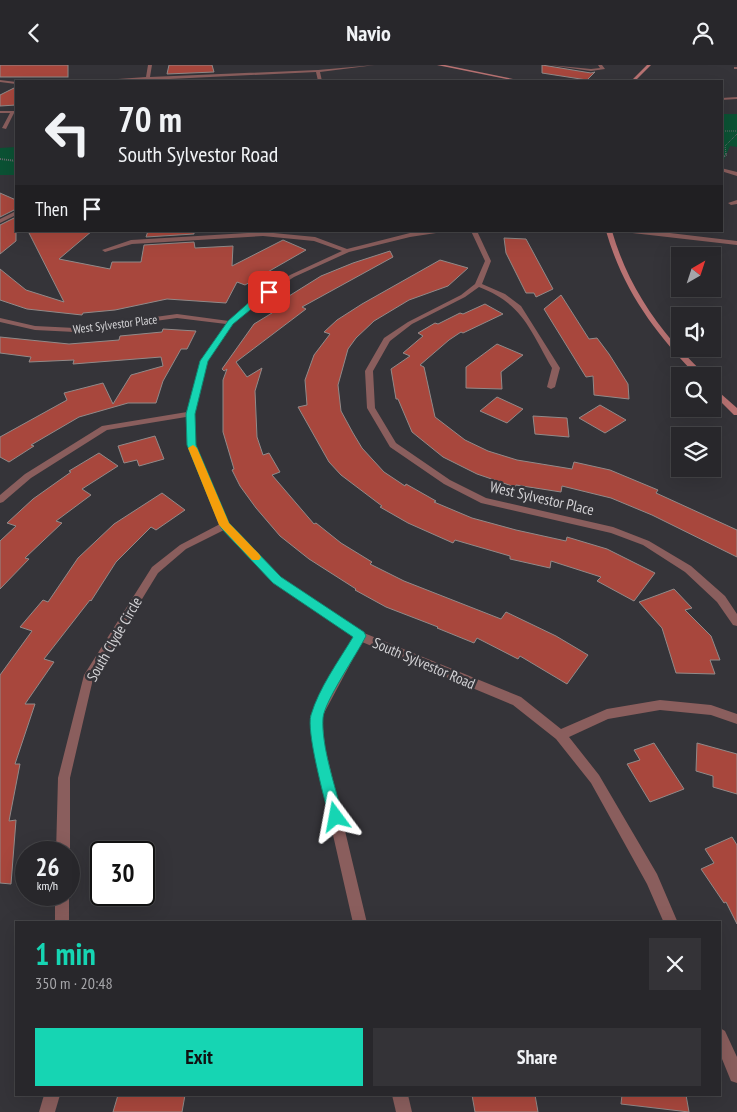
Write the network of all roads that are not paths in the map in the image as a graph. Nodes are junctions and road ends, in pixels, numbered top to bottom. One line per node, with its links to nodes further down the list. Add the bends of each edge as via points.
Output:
1 (150, 65): 10 (street)
2 (233, 65): 9 (street)
3 (373, 65): 8 (street)
4 (440, 65): 13 (main road)
5 (551, 65): 6 (street, via 603,69)
6 (600, 65)
7 (649, 65): 14 (main road)
8 (318, 71): 9 (street); 12 (street)
9 (235, 75): 10 (street); 11 (street)
10 (148, 80)
11 (235, 80)
12 (320, 80)
13 (517, 80)
14 (634, 80)
15 (0, 81): 16 (street)
16 (15, 83)
17 (737, 98): 18 (street)
18 (723, 99)
19 (0, 112): 20 (street)
20 (15, 112): 21 (street)
21 (4, 128)
22 (723, 170): 23 (street)
23 (737, 174)
24 (15, 214): 25 (street)
25 (0, 221)
26 (437, 232): 32 (street, South Sylvestor Road, via 410,235)
27 (474, 232): 33 (street, via 488,261)
28 (609, 232): 36 (main road, via 626,278 640,304)
29 (636, 232): 30 (street)
30 (737, 243)
31 (104, 250): 32 (street, via 131,242 263,234 315,239)
32 (347, 251): 35 (street, South Sylvestor Road, via 292,276 257,299)
33 (478, 285): 37 (street, via 498,292 523,313 556,368); 43 (street, West Sylvestor Place, via 410,323 388,341 369,371 371,408 393,445 447,482 484,501 614,530 646,543 688,569 721,599)
34 (0, 320): 35 (street, West Sylvestor Place, via 75,330 177,316)
35 (231, 323): 40 (street, South Sylvestor Road, via 204,361)
36 (693, 367)
37 (551, 387)
38 (721, 397): 39 (main road)
39 (737, 413)
40 (190, 414): 41 (street, via 104,428 28,476); 42 (street, South Sylvestor Road, via 191,445)
41 (0, 500)
42 (225, 525): 44 (street, South Sylvestor Road, via 277,580); 47 (street, South Clyde Circle, via 182,547 155,570 88,678 64,778)
43 (737, 622)
44 (360, 636): 46 (street, South Sylvestor Road, via 517,701); 50 (street, via 316,717)
45 (737, 719): 46 (street, via 711,711 660,705 607,714)
46 (560, 735): 51 (street, South Sylvestor Road, via 595,779 652,879)
47 (63, 841)
48 (62, 906): 49 (street)
49 (62, 921)
50 (360, 921)
51 (670, 921)
52 (721, 1038): 53 (street)
53 (737, 1075)
54 (52, 1096): 56 (street)
55 (400, 1096): 57 (street)
56 (47, 1112)
57 (404, 1112)

